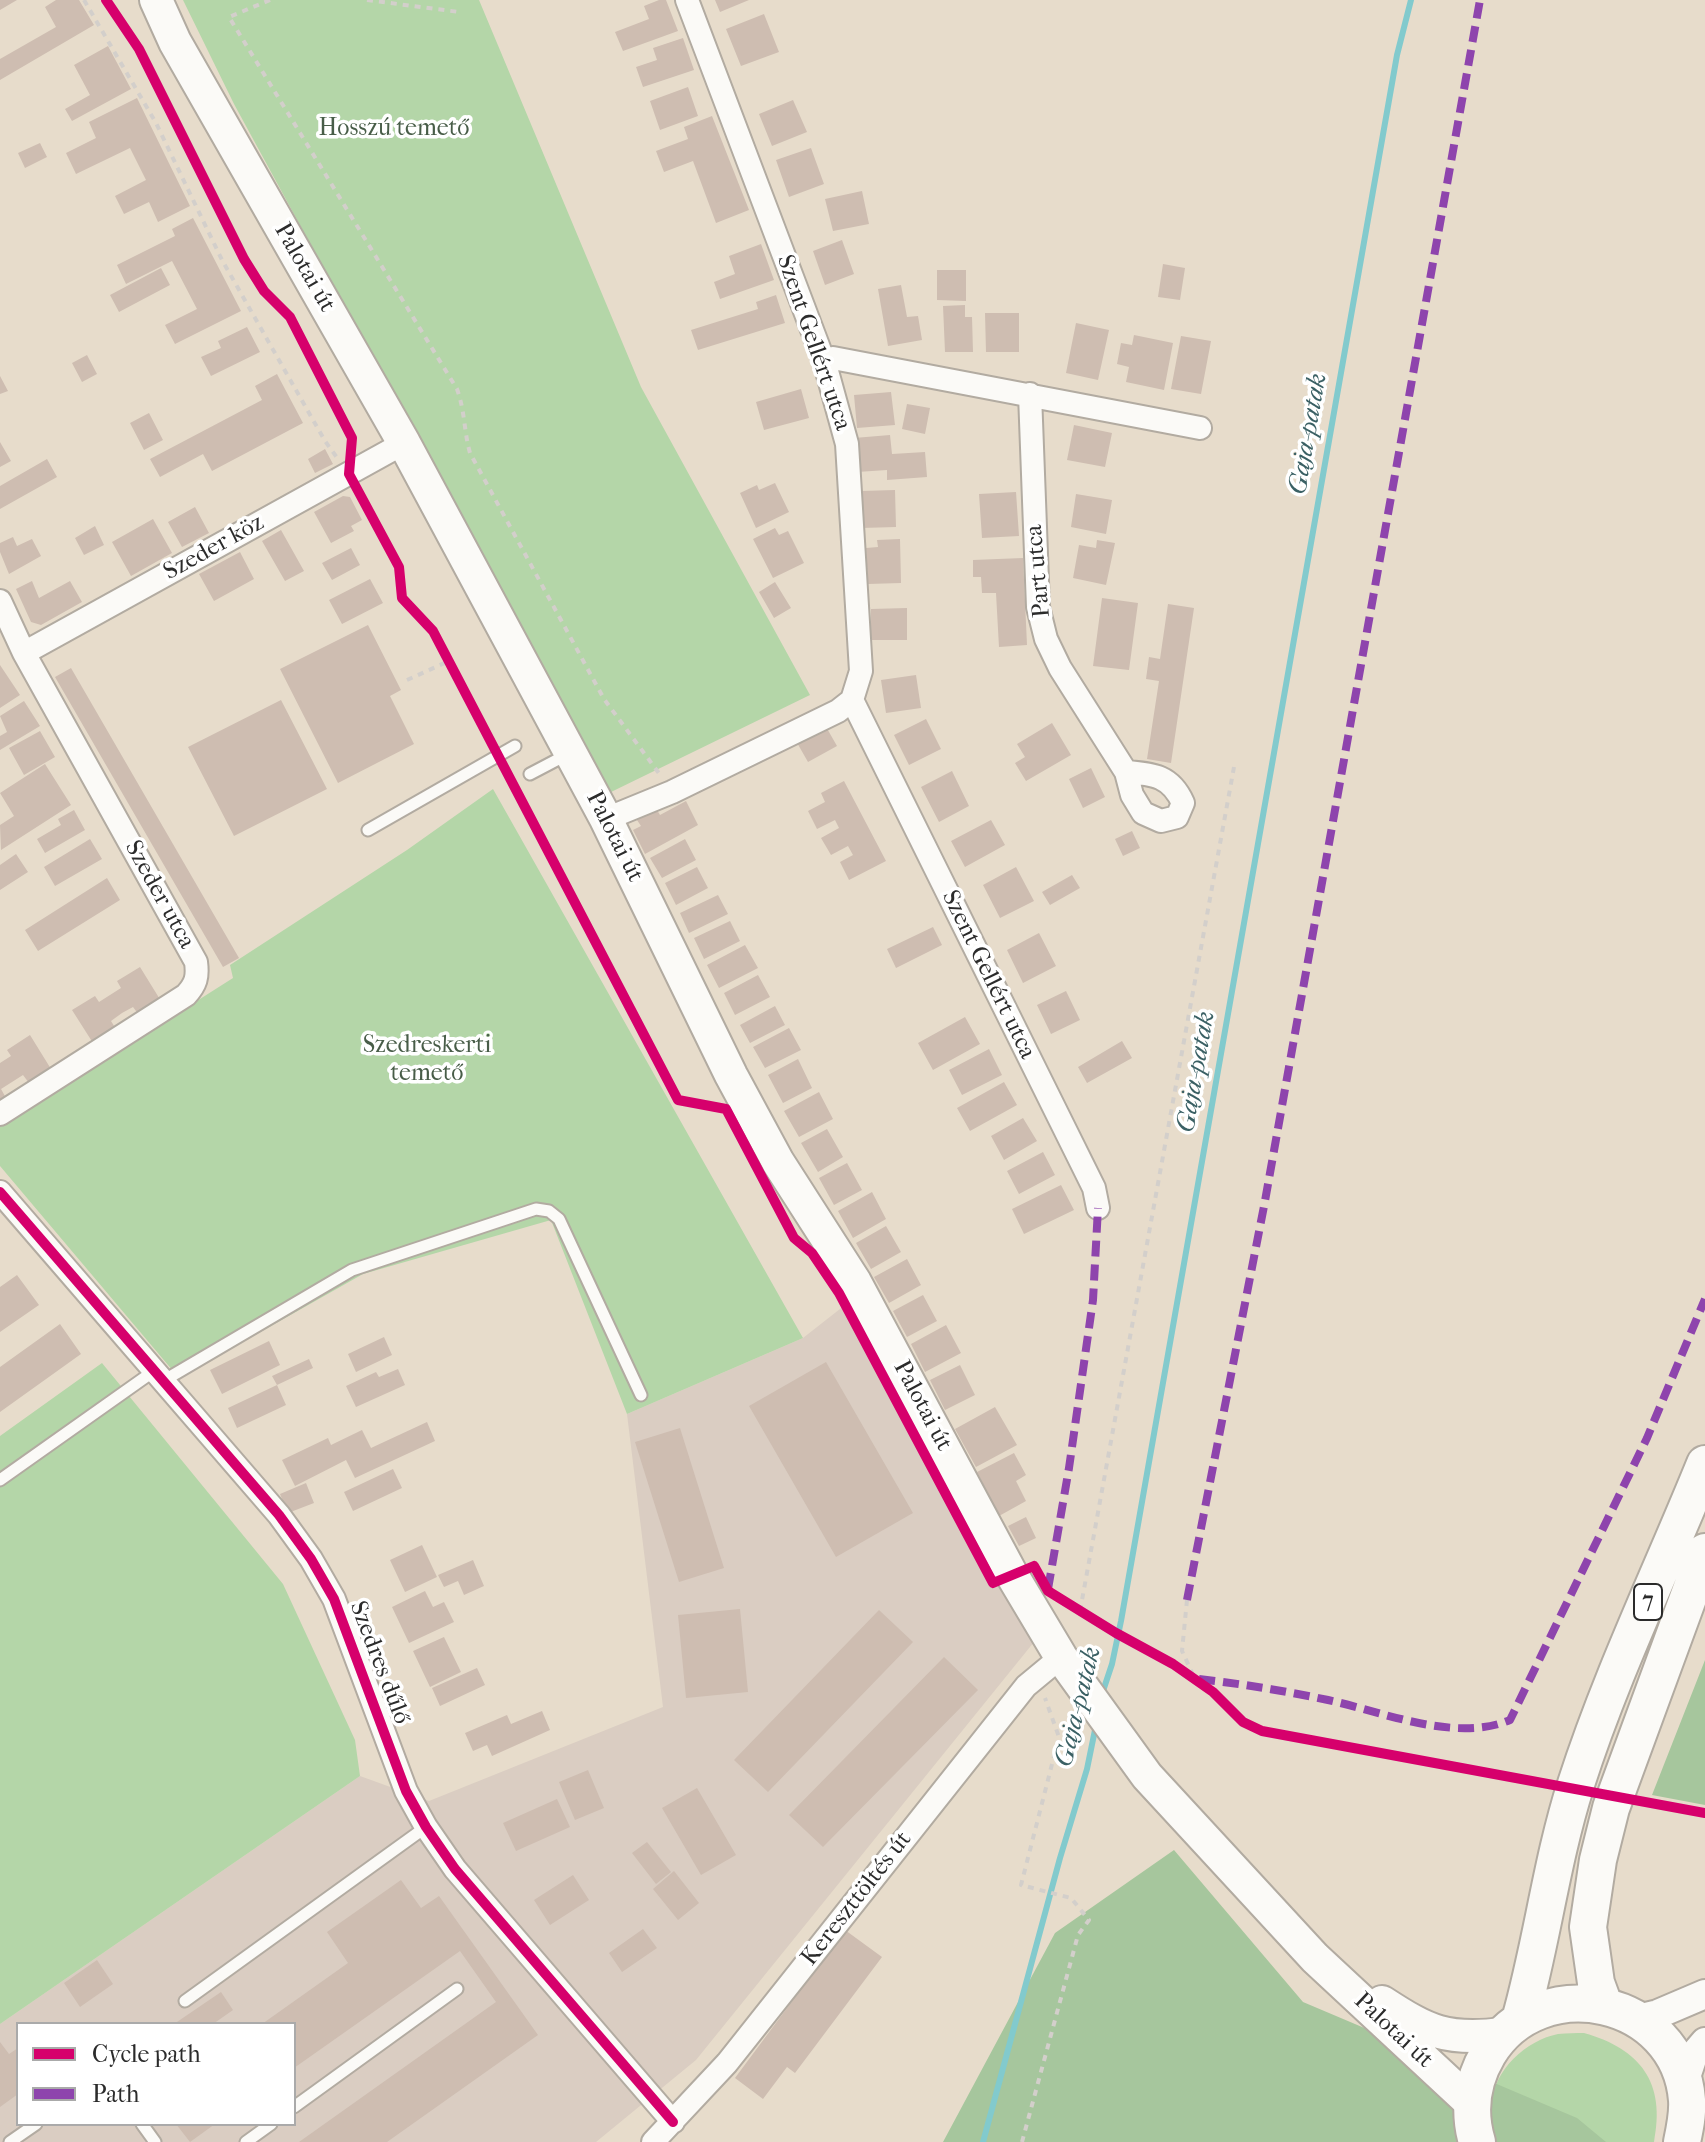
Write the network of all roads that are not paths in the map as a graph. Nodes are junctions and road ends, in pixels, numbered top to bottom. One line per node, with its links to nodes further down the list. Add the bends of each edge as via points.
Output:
1 (156, 0): 6 (main road, Palotai út)
2 (687, 0): 3 (street, Szent Gellért utca)
3 (825, 364): 4 (street, via 833,358); 9 (street, Szent Gellért utca, via 847,444 851,483 861,671)
4 (1030, 394): 5 (street); 12 (street, Part utca, via 1038,607 1046,639)
5 (1200, 428)
6 (404, 443): 8 (street, Szeder köz); 11 (main road, Palotai út)
7 (0, 601): 8 (street, Szeder utca)
8 (24, 653): 16 (street, Szeder utca, via 196,962 198,975 186,995)
9 (852, 700): 14 (street, via 672,792); 18 (street, Szent Gellért utca, via 1094,1188)
10 (515, 746): 15 (lane)
11 (570, 753): 13 (lane); 14 (main road, Palotai út)
12 (1126, 772)
13 (530, 774)
14 (606, 819): 24 (main road, Palotai út, via 731,1075 778,1162 855,1282)
15 (368, 830)
16 (0, 1114)
17 (0, 1192): 19 (street, Szedres dűlő)
18 (1098, 1208)
19 (158, 1376): 20 (lane, via 352,1270 536,1209 559,1219); 22 (lane); 25 (street, Szedres dűlő, via 311,1559 334,1599 406,1791)
20 (641, 1395)
21 (1705, 1464): 31 (main road, 7, via 1574,1791)
22 (0, 1480)
23 (1705, 1552): 30 (main road, 7, via 1615,1798 1598,1860 1588,1927 1596,1983)
24 (1058, 1668): 26 (main road, Palotai út); 36 (street, Kereszttöltés út, via 1026,1686 727,2063)
25 (426, 1827): 29 (lane); 36 (street, Szedres dűlő, via 455,1869)
26 (1315, 1958): 31 (main road, Palotai út, via 1414,2023 1467,2038); 34 (main road, Palotai út)
27 (457, 1989): 35 (lane)
28 (1705, 1994): 30 (street, via 1658,2014)
29 (185, 2001)
30 (1621, 2012): 31 (main road, via 1567,2003); 33 (main road, via 1664,2044)
31 (1512, 2027): 34 (main road, 7, via 1482,2065)
32 (1705, 2042): 33 (street, via 1693,2056)
33 (1684, 2083): 43 (main road)
34 (1472, 2104): 42 (main road, 7)
35 (296, 2106)
36 (673, 2122): 41 (street, Kereszttöltés út)
37 (33, 2126): 39 (lane)
38 (268, 2126): 40 (lane)
39 (10, 2142)
40 (246, 2142)
41 (653, 2142)
42 (1477, 2142)
43 (1682, 2142)

